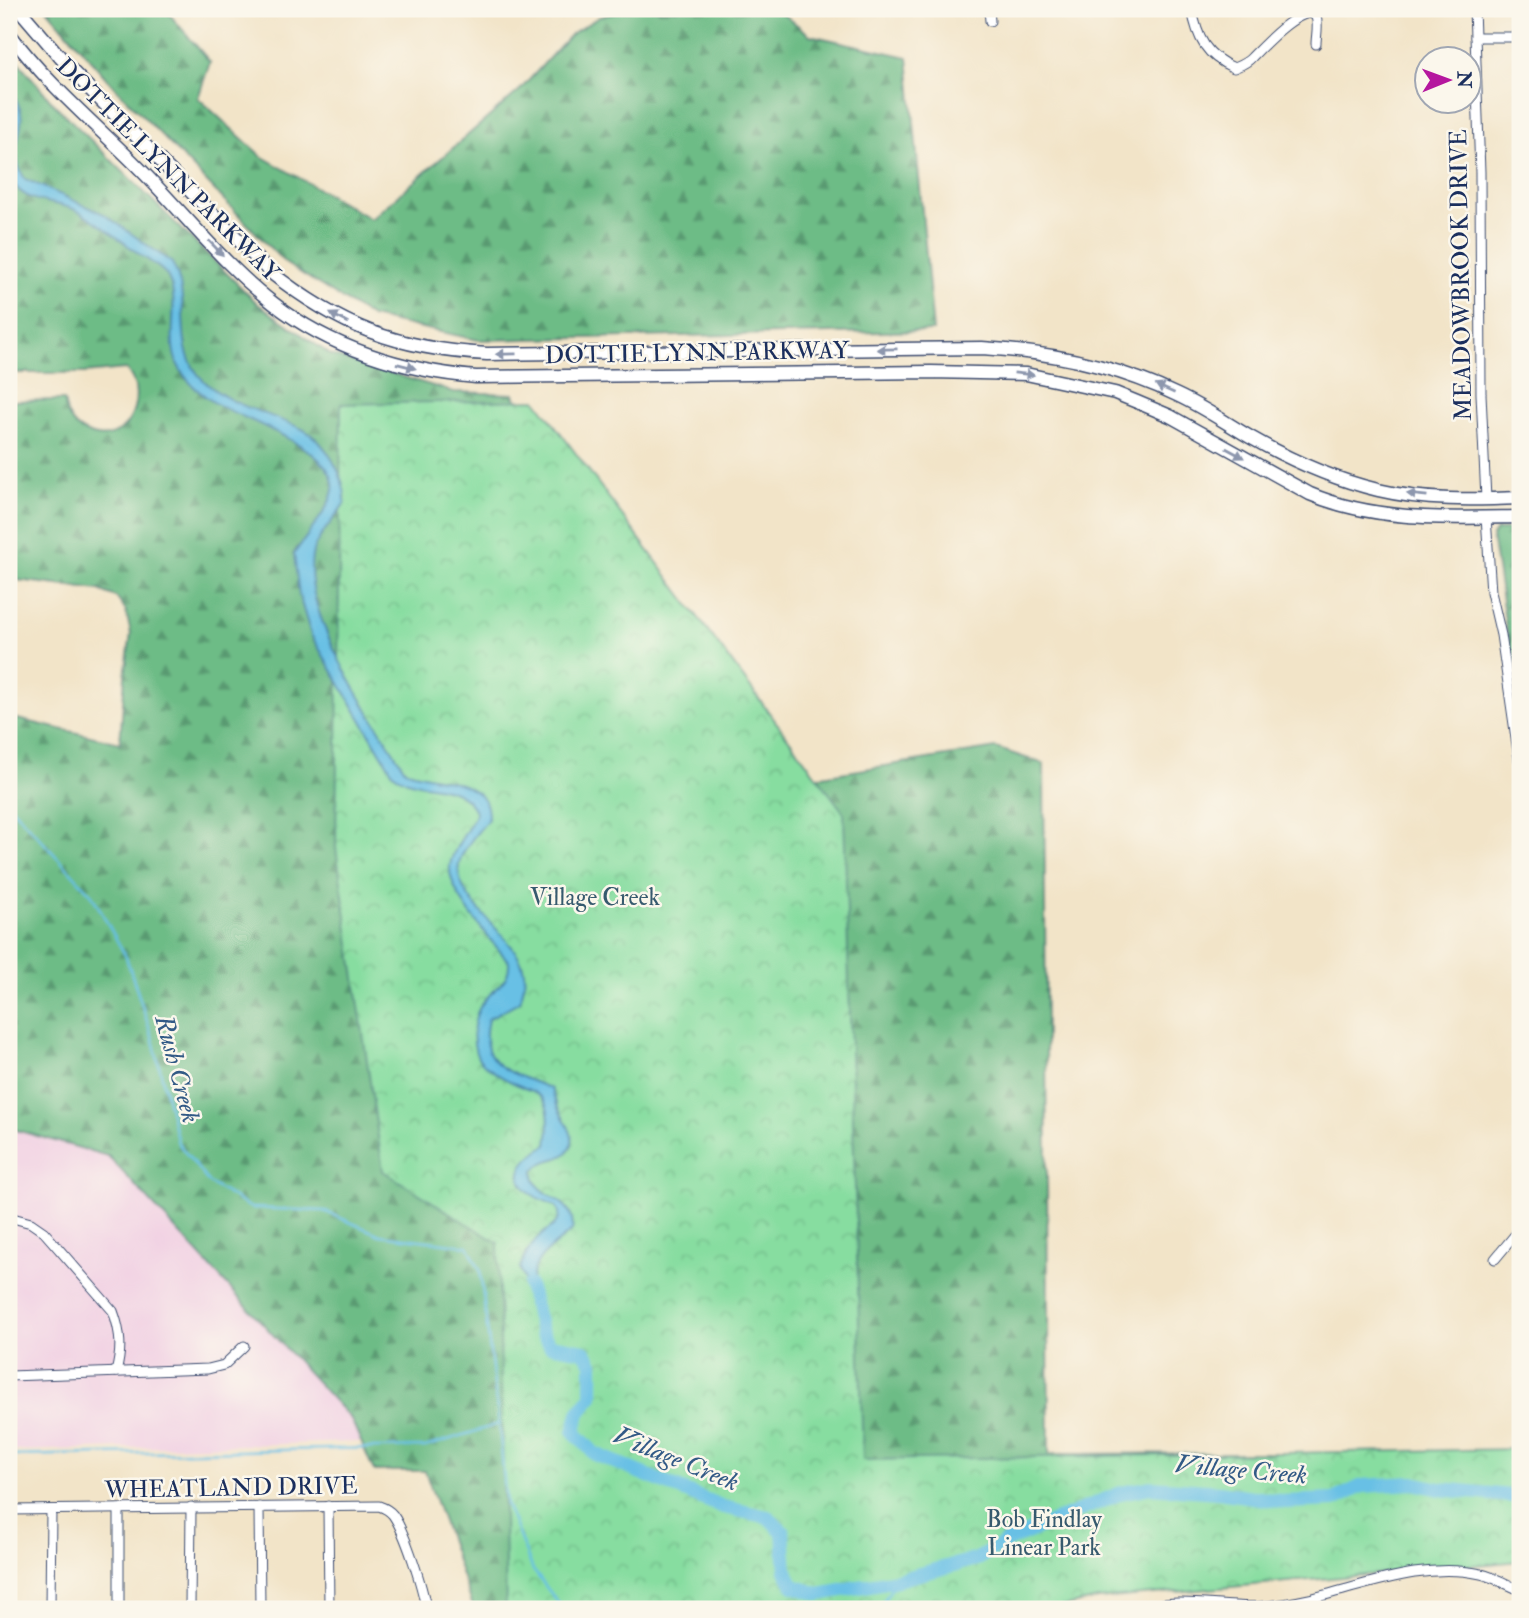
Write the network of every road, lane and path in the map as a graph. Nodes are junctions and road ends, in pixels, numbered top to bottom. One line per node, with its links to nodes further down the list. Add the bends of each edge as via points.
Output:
1 (19, 9): 11 (main road, DOTTIE LYNN PARKWAY, one-way to 1, via 415,345 371,332 304,299 229,232 73,72)
2 (989, 9): 5 (street)
3 (1192, 9): 9 (street, via 1206,50 1234,68 1302,10 1315,13)
4 (1474, 9): 7 (street, MEADOWBROOK DRIVE)
5 (990, 21)
6 (9, 33): 13 (main road, DOTTIE LYNN PARKWAY, one-way to 13, via 33,65 272,303 355,349 415,369)
7 (1475, 37): 8 (street); 15 (street, MEADOWBROOK DRIVE)
8 (1520, 37)
9 (1316, 44)
10 (956, 349): 11 (main road, DOTTIE LYNN PARKWAY, one-way to 11); 12 (main road); 15 (main road, DOTTIE LYNN PARKWAY, one-way to 10, via 1377,490 1319,471 1178,396 1075,359 1023,350)
11 (475, 354): 13 (main road)
12 (956, 372): 13 (main road, DOTTIE LYNN PARKWAY); 16 (main road, DOTTIE LYNN PARKWAY, one-way to 16, via 1026,374 1115,393 1170,416 1310,494 1332,503)
13 (476, 377)
14 (1520, 498): 15 (main road, DOTTIE LYNN PARKWAY)
15 (1486, 499): 16 (main road, via 1471,512)
16 (1416, 517): 17 (main road, DOTTIE LYNN PARKWAY)
17 (1486, 517): 18 (main road, DOTTIE LYNN PARKWAY); 19 (street, via 1491,592)
18 (1520, 517)
19 (1517, 729): 20 (street)
20 (1520, 766)
21 (9, 1217): 25 (street, via 44,1232 113,1311 121,1345)
22 (1520, 1229): 23 (street)
23 (1495, 1259)
24 (244, 1346): 25 (street, via 224,1365 208,1369)
25 (116, 1373): 26 (street)
26 (9, 1376)
27 (328, 1506): 29 (street, WHEATLAND DRIVE); 38 (street); 39 (street, WHEATLAND DRIVE, via 379,1506 393,1514)
28 (191, 1507): 29 (street, WHEATLAND DRIVE); 30 (street, WHEATLAND DRIVE); 36 (street)
29 (259, 1507): 37 (street)
30 (120, 1509): 32 (street, WHEATLAND DRIVE); 35 (street)
31 (9, 1510): 32 (street, WHEATLAND DRIVE)
32 (51, 1510): 34 (street)
33 (1520, 1590): 40 (street, via 1482,1574 1418,1572 1267,1606 1171,1603)
34 (50, 1609)
35 (120, 1609)
36 (190, 1609)
37 (260, 1609)
38 (329, 1609)
39 (426, 1609)
40 (1142, 1609)

